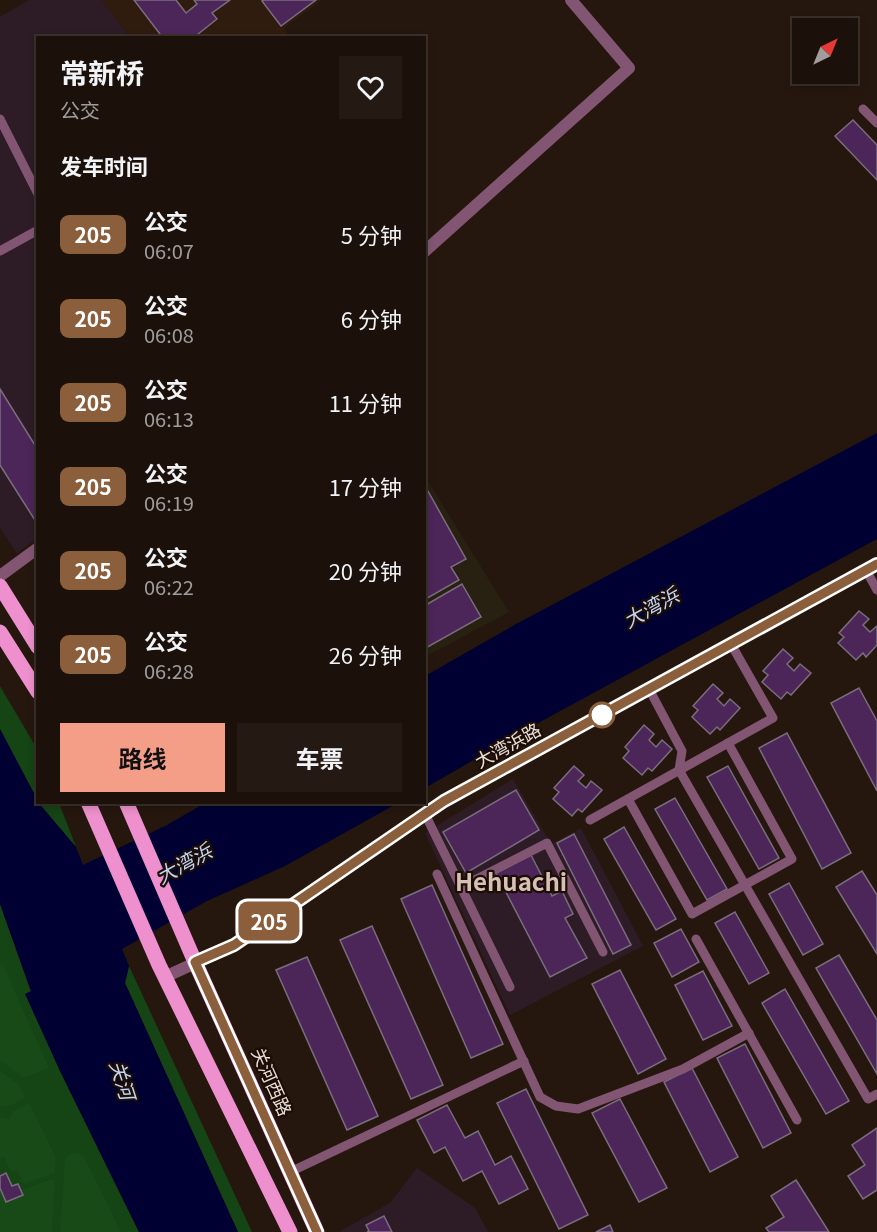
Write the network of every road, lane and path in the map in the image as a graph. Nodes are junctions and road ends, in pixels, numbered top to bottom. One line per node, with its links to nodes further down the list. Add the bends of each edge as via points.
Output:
1 (571, 0): 7 (street, via 629,68)
2 (863, 109): 4 (lane)
3 (0, 119): 5 (lane)
4 (877, 123)
5 (36, 190)
6 (36, 231): 8 (lane)
7 (426, 250)
8 (0, 251)
9 (36, 549): 11 (street)
10 (872, 567): 13 (lane); 16 (street, 大湾浜路)
11 (0, 576)
12 (0, 586): 15 (main road)
13 (877, 590)
14 (0, 632): 17 (main road)
15 (36, 644)
16 (731, 644): 18 (street, 大湾浜路); 19 (lane, via 773,718)
17 (36, 689)
18 (649, 689): 20 (lane, via 682,751); 24 (street, 大湾浜路)
19 (728, 743): 20 (lane); 27 (lane, via 792,859)
20 (679, 770): 21 (lane); 27 (lane)
21 (628, 799): 25 (lane); 27 (lane, via 692,914)
22 (89, 804): 32 (main road)
23 (127, 804): 31 (main road, 关河西路)
24 (425, 814): 28 (lane); 31 (street, 大湾浜路, via 234,945)
25 (590, 820)
26 (437, 874): 35 (lane)
27 (745, 885): 36 (lane, via 868,1099)
28 (461, 887): 30 (lane, via 547,843); 33 (lane)
29 (696, 939): 34 (lane)
30 (603, 952)
31 (193, 955): 32 (street, 大湾浜路); 38 (main road, 关河西路)
32 (163, 970): 39 (main road)
33 (510, 987)
34 (749, 1033): 35 (lane, via 683,1069 578,1109 556,1106 540,1097); 37 (lane)
35 (524, 1061): 38 (lane)
36 (877, 1094)
37 (797, 1120)
38 (290, 1172): 40 (main road, 关河西路)
39 (290, 1232)
40 (317, 1232)

